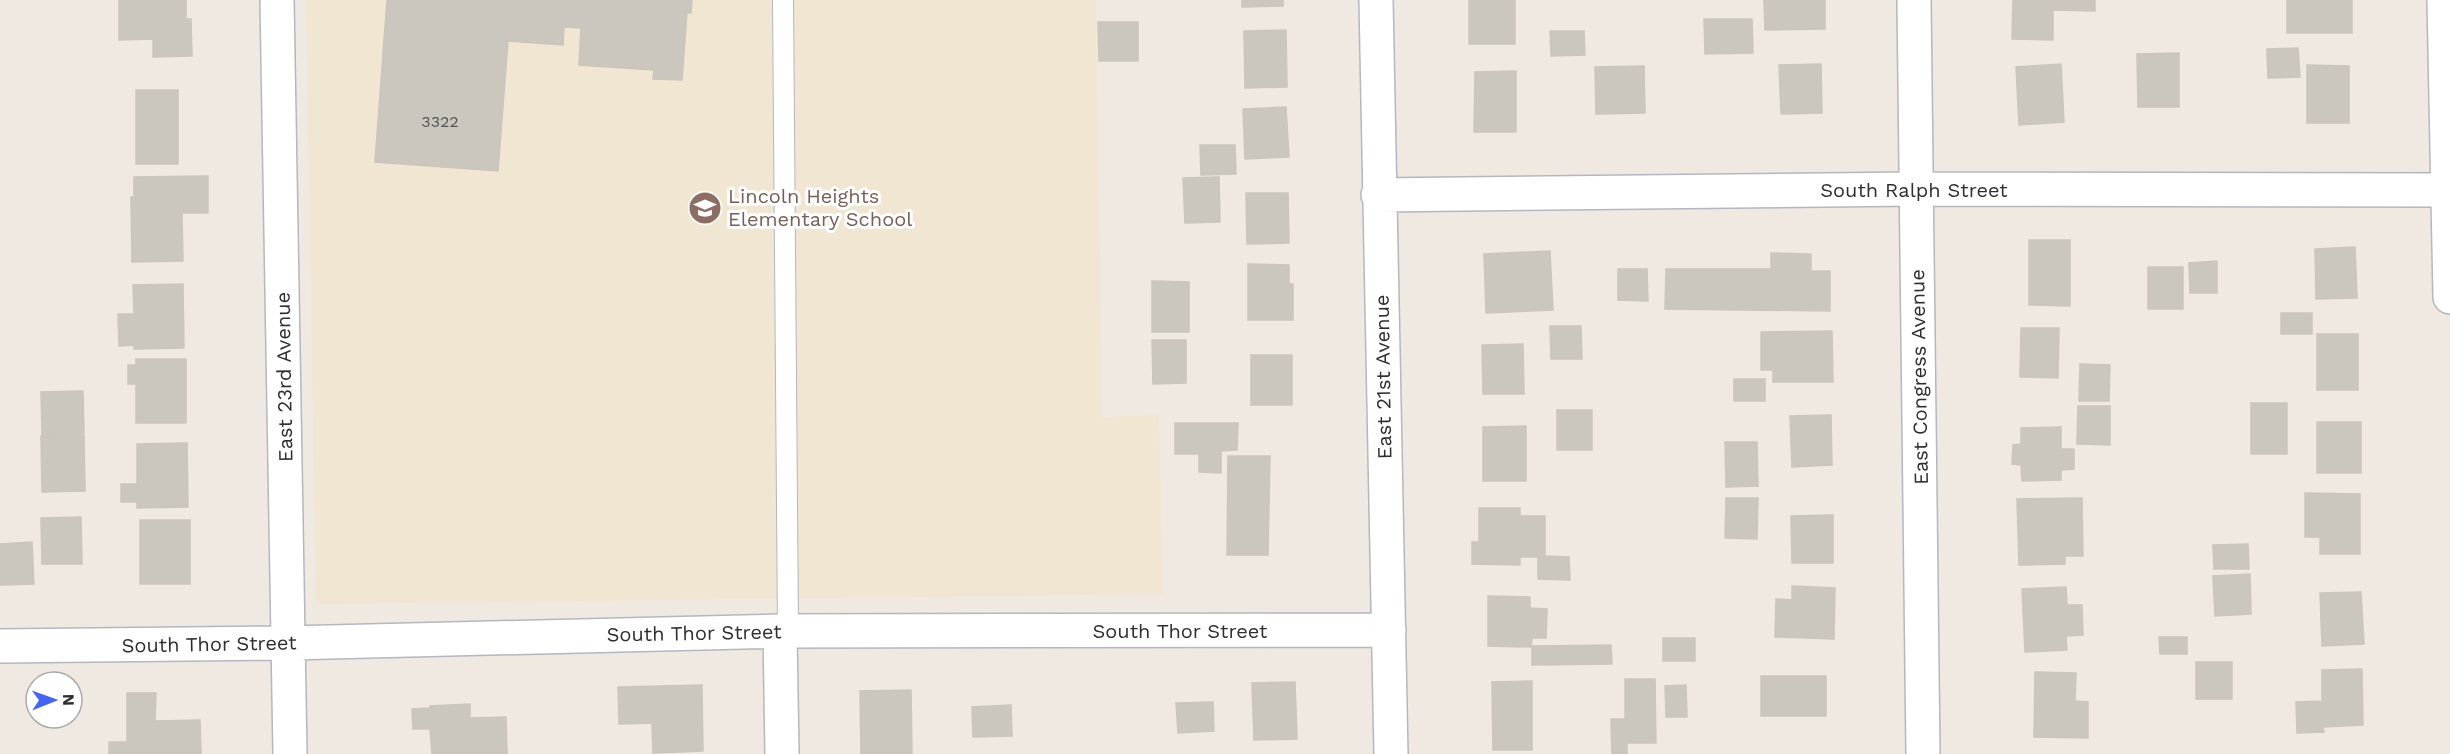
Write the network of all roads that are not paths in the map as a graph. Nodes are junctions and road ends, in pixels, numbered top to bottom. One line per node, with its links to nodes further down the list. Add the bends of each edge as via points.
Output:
1 (277, 0): 12 (street, East 23rd Avenue)
2 (783, 0): 11 (lane)
3 (1376, 0): 8 (street, East 21st Avenue)
4 (1914, 0): 6 (street, East Congress Avenue)
5 (2444, 0): 7 (street)
6 (1916, 189): 7 (street, South Ralph Street); 8 (street, South Ralph Street); 17 (street, East Congress Avenue)
7 (2449, 190): 9 (street)
8 (1378, 195): 10 (street, East 21st Avenue)
9 (2450, 297)
10 (1389, 630): 11 (street, South Thor Street); 16 (street, East 21st Avenue)
11 (784, 631): 12 (street, South Thor Street); 15 (street)
12 (289, 643): 13 (street, South Thor Street); 14 (street, East 23rd Avenue)
13 (0, 646)
14 (290, 754)
15 (782, 754)
16 (1391, 754)
17 (1923, 754)

